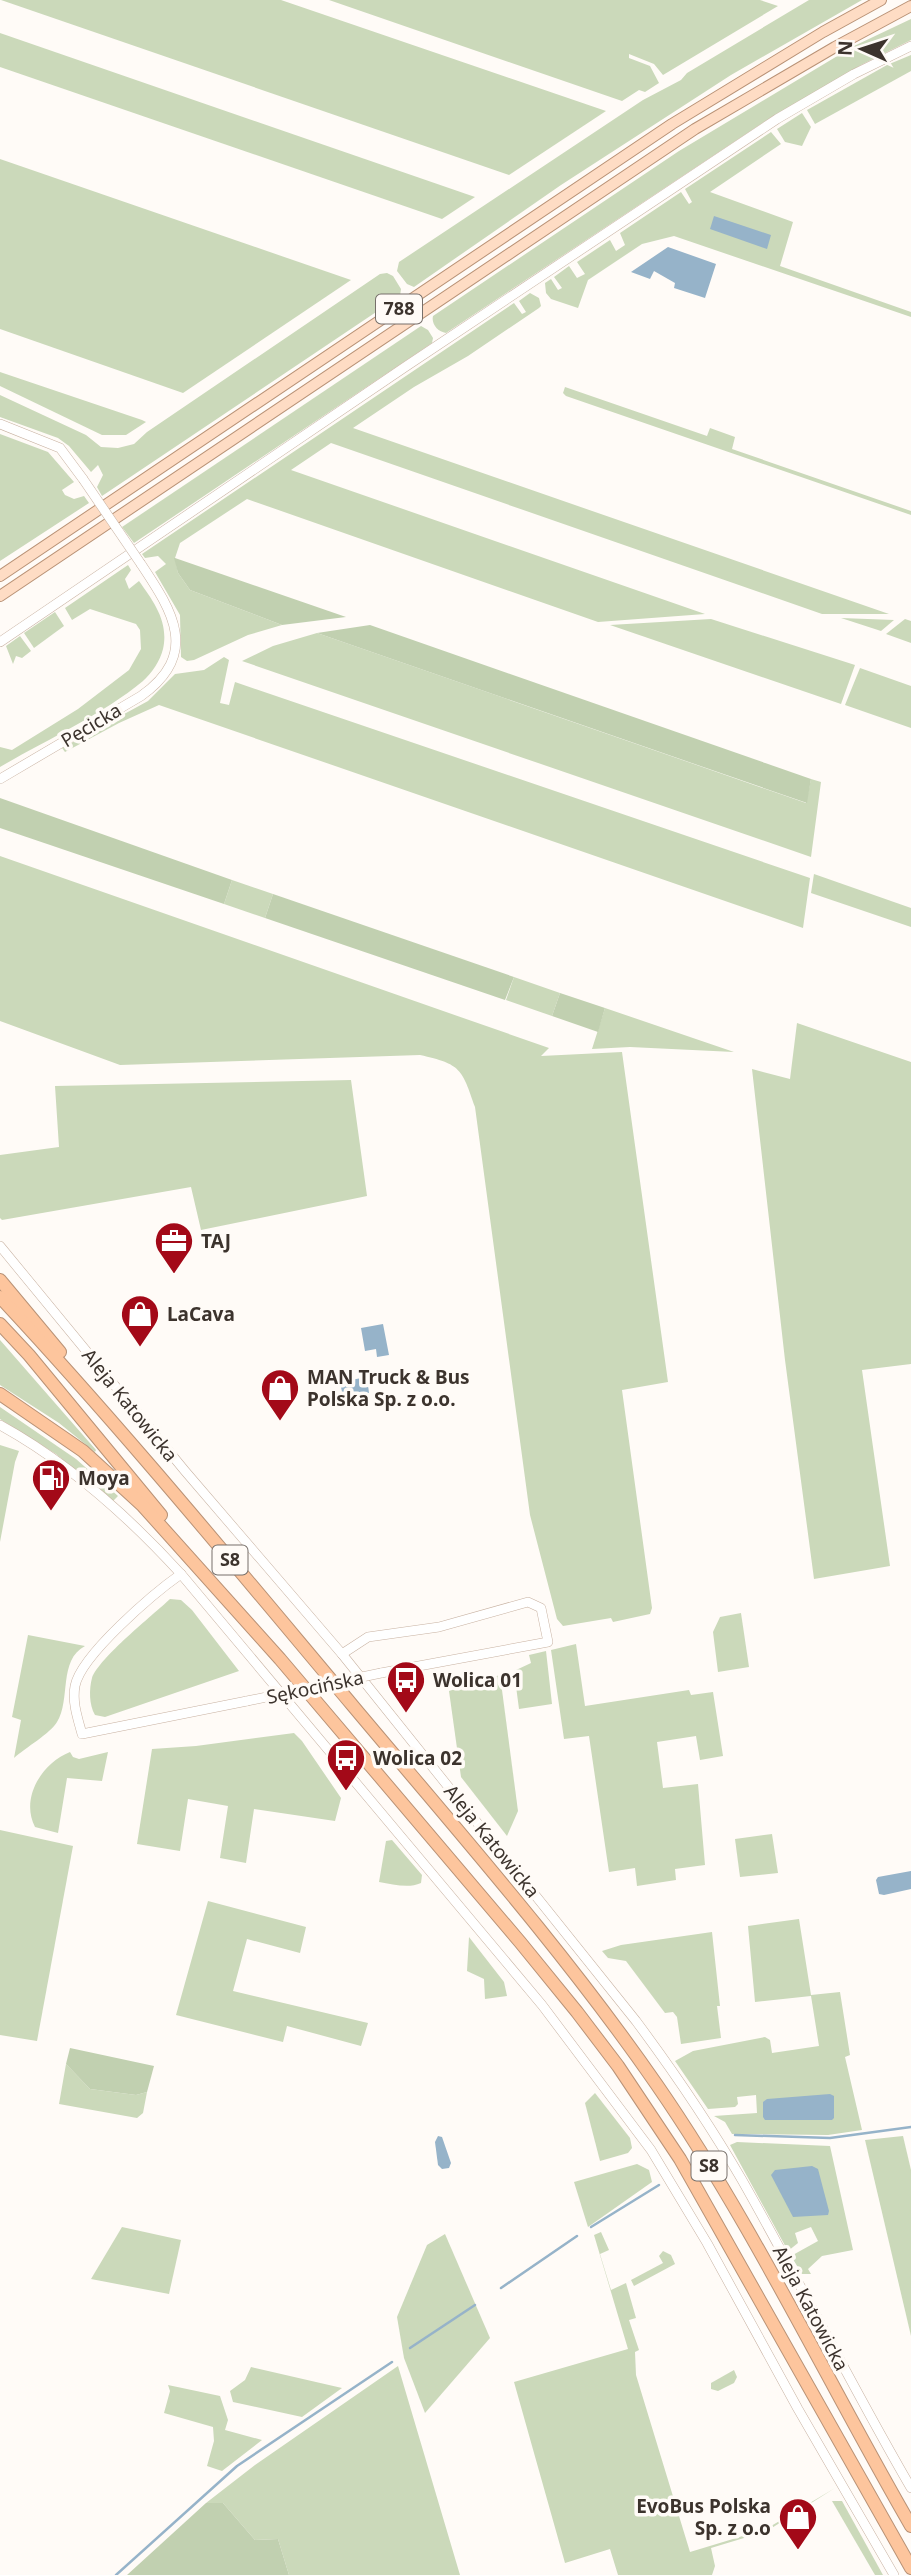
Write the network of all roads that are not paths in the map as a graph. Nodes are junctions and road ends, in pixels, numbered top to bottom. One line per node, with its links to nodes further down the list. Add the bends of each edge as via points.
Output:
1 (881, 0): 5 (main road, 788, via 672,124)
2 (911, 8): 6 (main road, 788, via 835,47 685,136)
3 (911, 46): 7 (street, via 777,120)
4 (0, 425): 8 (street, Pęcicka, bridge, via 60,448 165,600 173,617 175,640 172,660 147,692)
5 (0, 576)
6 (0, 596)
7 (0, 642)
8 (0, 779)
9 (0, 1247): 18 (street, Aleja Katowicka)
10 (0, 1280): 14 (highway, via 51,1339)
11 (0, 1297): 14 (highway, S8)
12 (0, 1324): 17 (highway, S8)
13 (0, 1394): 17 (highway, via 101,1466)
14 (97, 1403): 20 (highway, S8, via 462,1836 626,2042 726,2195)
15 (0, 1425): 16 (street, via 87,1484 128,1518)
16 (181, 1574): 18 (street, Sękocińska, bridge, via 83,1665 74,1697 82,1734 548,1642 541,1608 528,1602 439,1628 368,1637); 22 (street, via 542,2005 651,2150)
17 (242, 1616): 21 (highway, S8, via 520,1942 618,2066 702,2197)
18 (342, 1654): 19 (street, Aleja Katowicka, via 667,2063 741,2179)
19 (911, 2488)
20 (911, 2526)
21 (911, 2568)
22 (894, 2575)

